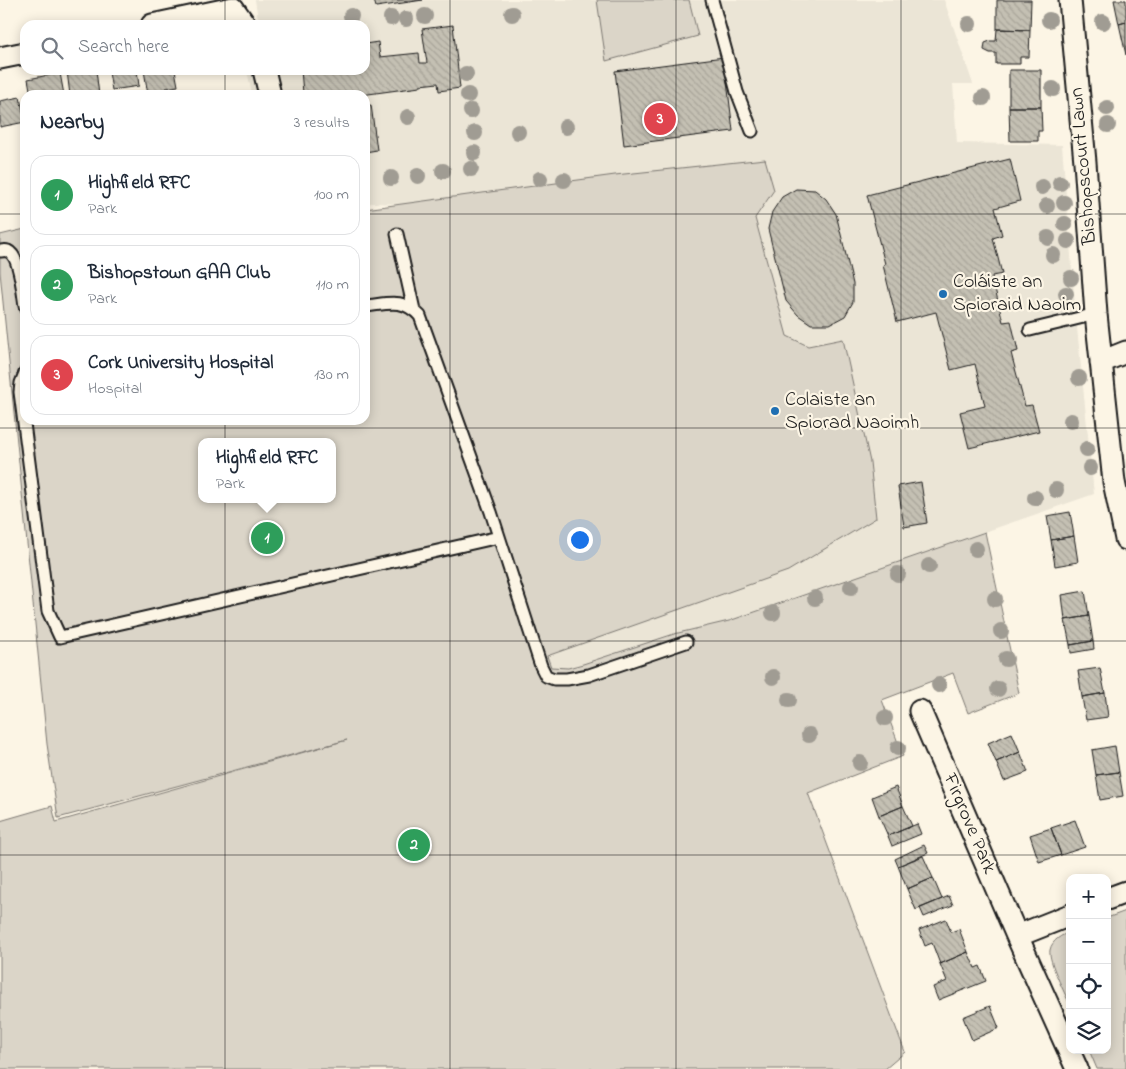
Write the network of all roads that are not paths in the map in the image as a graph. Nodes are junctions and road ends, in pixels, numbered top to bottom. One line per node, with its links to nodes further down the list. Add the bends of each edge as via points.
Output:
1 (712, 0): 9 (lane, via 736,92)
2 (1070, 0): 15 (street, Bishopscourt Lawn)
3 (176, 20): 4 (street, via 233,8)
4 (241, 20)
5 (20, 54): 6 (street)
6 (0, 58)
7 (265, 75): 8 (street)
8 (269, 90)
9 (752, 131)
10 (398, 234): 14 (lane)
11 (0, 251): 12 (lane, via 9,251 13,255)
12 (20, 278)
13 (370, 305): 14 (lane, via 398,302)
14 (414, 310): 20 (lane, via 420,316)
15 (1096, 314): 16 (lane); 18 (street, Bishopscourt Lawn)
16 (1030, 330)
17 (1126, 352): 18 (street)
18 (1101, 362): 21 (street, Bishopscourt Lawn, via 1114,482)
19 (24, 425): 20 (lane, via 48,612 60,637)
20 (499, 537): 22 (lane, via 546,676 560,679 589,675)
21 (1126, 539)
22 (686, 642)
23 (920, 711): 27 (street, Firgrove Park)
24 (1126, 892): 25 (street)
25 (1111, 898)
26 (1066, 917): 27 (street)
27 (1017, 936): 28 (street, Firgrove Park)
28 (1076, 1069)

